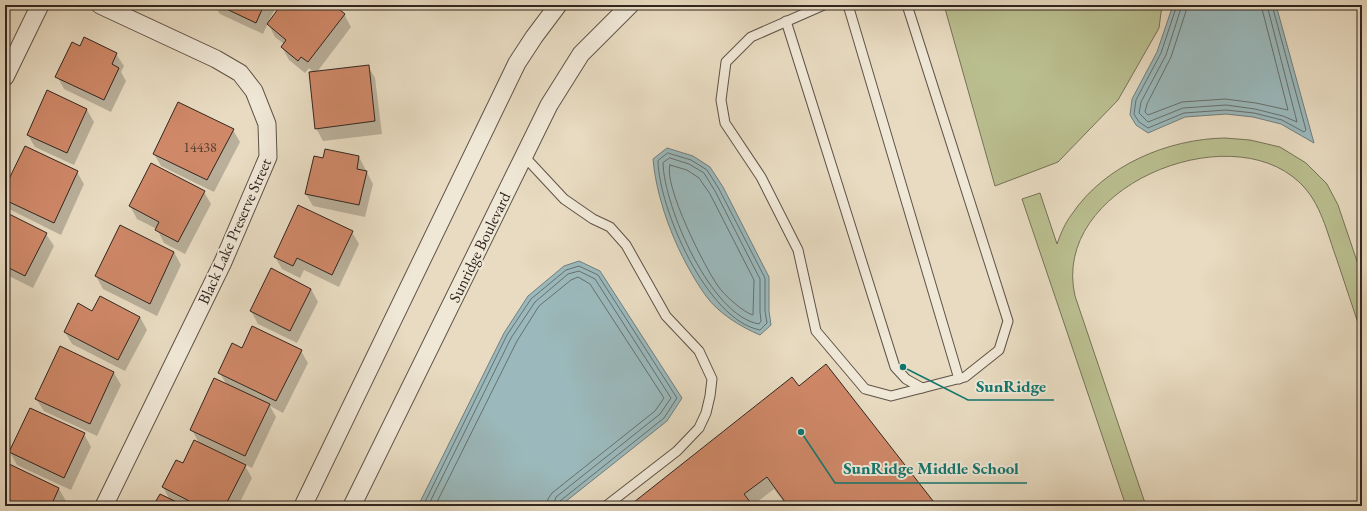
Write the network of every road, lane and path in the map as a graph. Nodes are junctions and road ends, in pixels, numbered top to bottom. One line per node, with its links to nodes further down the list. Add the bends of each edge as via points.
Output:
1 (40, 5): 9 (street)
2 (100, 5): 13 (street, Black Lake Preserve Street, via 216,59 240,74 254,92 268,124 268,157 223,262)
3 (558, 5): 14 (street, via 514,70)
4 (630, 5): 10 (street, Sunridge Boulevard, via 581,54 548,104)
5 (824, 5): 8 (lane)
6 (848, 5): 11 (lane)
7 (907, 5): 11 (lane, via 1008,321 999,350 966,377)
8 (786, 22): 12 (lane, via 895,367); 12 (lane, via 751,37 726,62 721,100 725,123 761,177 798,250 816,331 864,389 891,396)
9 (5, 76)
10 (523, 155): 15 (street, Sunridge Boulevard); 16 (lane, via 564,199 616,233 666,316 699,351 712,379 706,413 699,428 678,450)
11 (960, 378): 12 (lane)
12 (922, 388)
13 (104, 506)
14 (303, 506)
15 (352, 506)
16 (606, 506)

